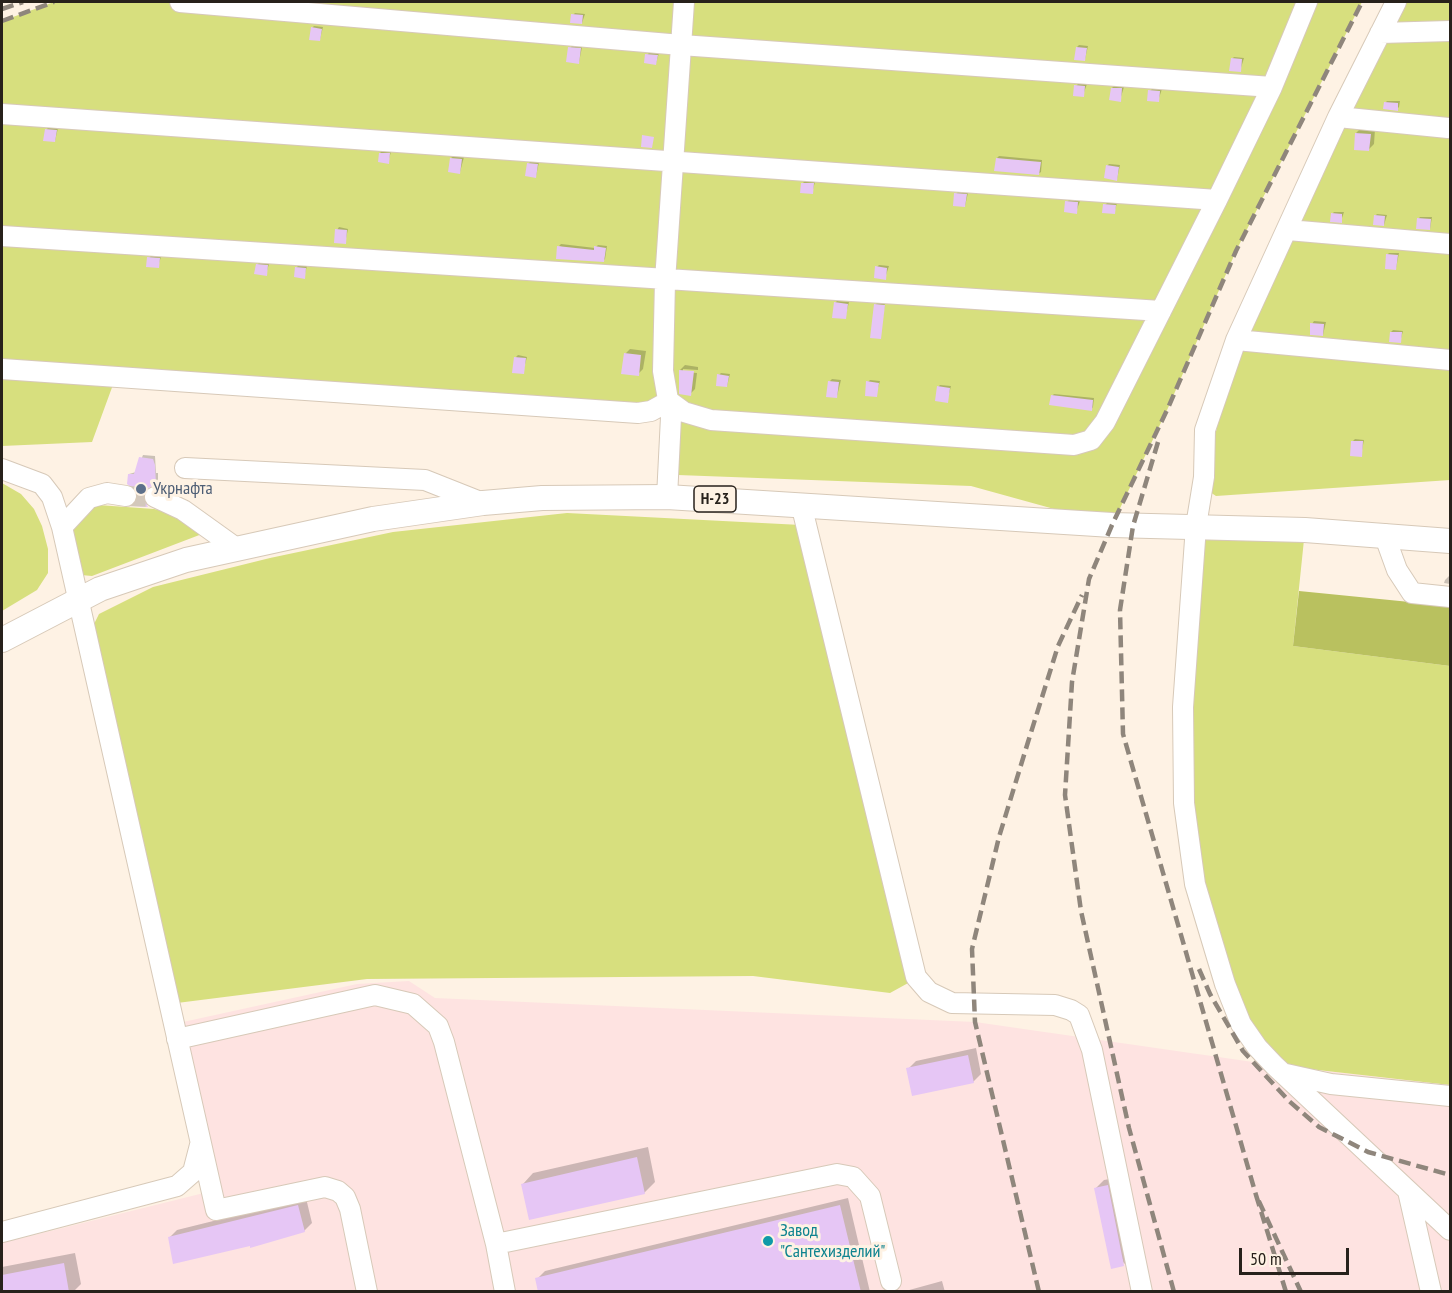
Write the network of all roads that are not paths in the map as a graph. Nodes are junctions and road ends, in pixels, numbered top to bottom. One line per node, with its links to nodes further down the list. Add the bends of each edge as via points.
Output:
1 (180, 2): 7 (street)
2 (684, 2): 7 (street)
3 (1307, 2): 8 (street)
4 (1396, 2): 6 (street)
5 (1450, 31): 6 (street)
6 (1380, 33): 10 (street)
7 (681, 45): 8 (street); 12 (street)
8 (1272, 87): 13 (street)
9 (2, 114): 12 (street)
10 (1338, 117): 11 (street); 14 (street)
11 (1448, 128)
12 (674, 162): 13 (street); 17 (street)
13 (1217, 200): 18 (street)
14 (1288, 230): 16 (street); 19 (street)
15 (2, 236): 17 (street)
16 (1450, 244)
17 (665, 281): 18 (street); 22 (street, via 663,371)
18 (1161, 311): 22 (street, via 1102,428 1082,444 711,420 684,412)
19 (1236, 340): 20 (street); 30 (street, via 1205,430 1204,477)
20 (1450, 360)
21 (2, 369): 22 (street, via 638,413)
22 (669, 401): 27 (street)
23 (185, 468): 28 (street, via 425,480)
24 (2, 469): 31 (street, via 42,484 52,497)
25 (126, 496): 31 (street, via 107,493 89,498)
26 (155, 497): 34 (street, via 183,510)
27 (667, 497): 28 (main road, Н-23, via 542,498); 29 (main road, Н-23)
28 (483, 503): 34 (main road, Н-23, via 373,519)
29 (801, 504): 30 (main road, Н-23, via 1112,525); 49 (street, via 916,977 929,992 952,1003 1055,1005 1079,1016 1092,1050)
30 (1196, 526): 32 (main road, Н-23); 39 (street, via 1183,706 1187,838 1195,884 1241,1024)
31 (62, 527): 36 (street)
32 (1384, 534): 33 (main road, Н-23); 35 (street, via 1397,570 1412,593)
33 (1450, 541)
34 (236, 548): 36 (main road, Н-23, via 148,572)
35 (1450, 597)
36 (78, 599): 37 (main road, Н-23); 38 (street)
37 (2, 640)
38 (177, 1039): 41 (street); 45 (street, via 375,994 413,1004 438,1026 444,1042)
39 (1283, 1073): 40 (street, via 1331,1084); 42 (street)
40 (1450, 1096)
41 (200, 1142): 44 (street, via 193,1172 177,1186); 47 (street, via 216,1210 325,1187 338,1191 350,1209)
42 (1408, 1191): 43 (street); 50 (street)
43 (1450, 1230)
44 (2, 1232)
45 (496, 1244): 46 (street, via 837,1174 854,1177 870,1196); 48 (street)
46 (891, 1281)
47 (367, 1292)
48 (505, 1292)
49 (1142, 1292)
50 (1431, 1292)

